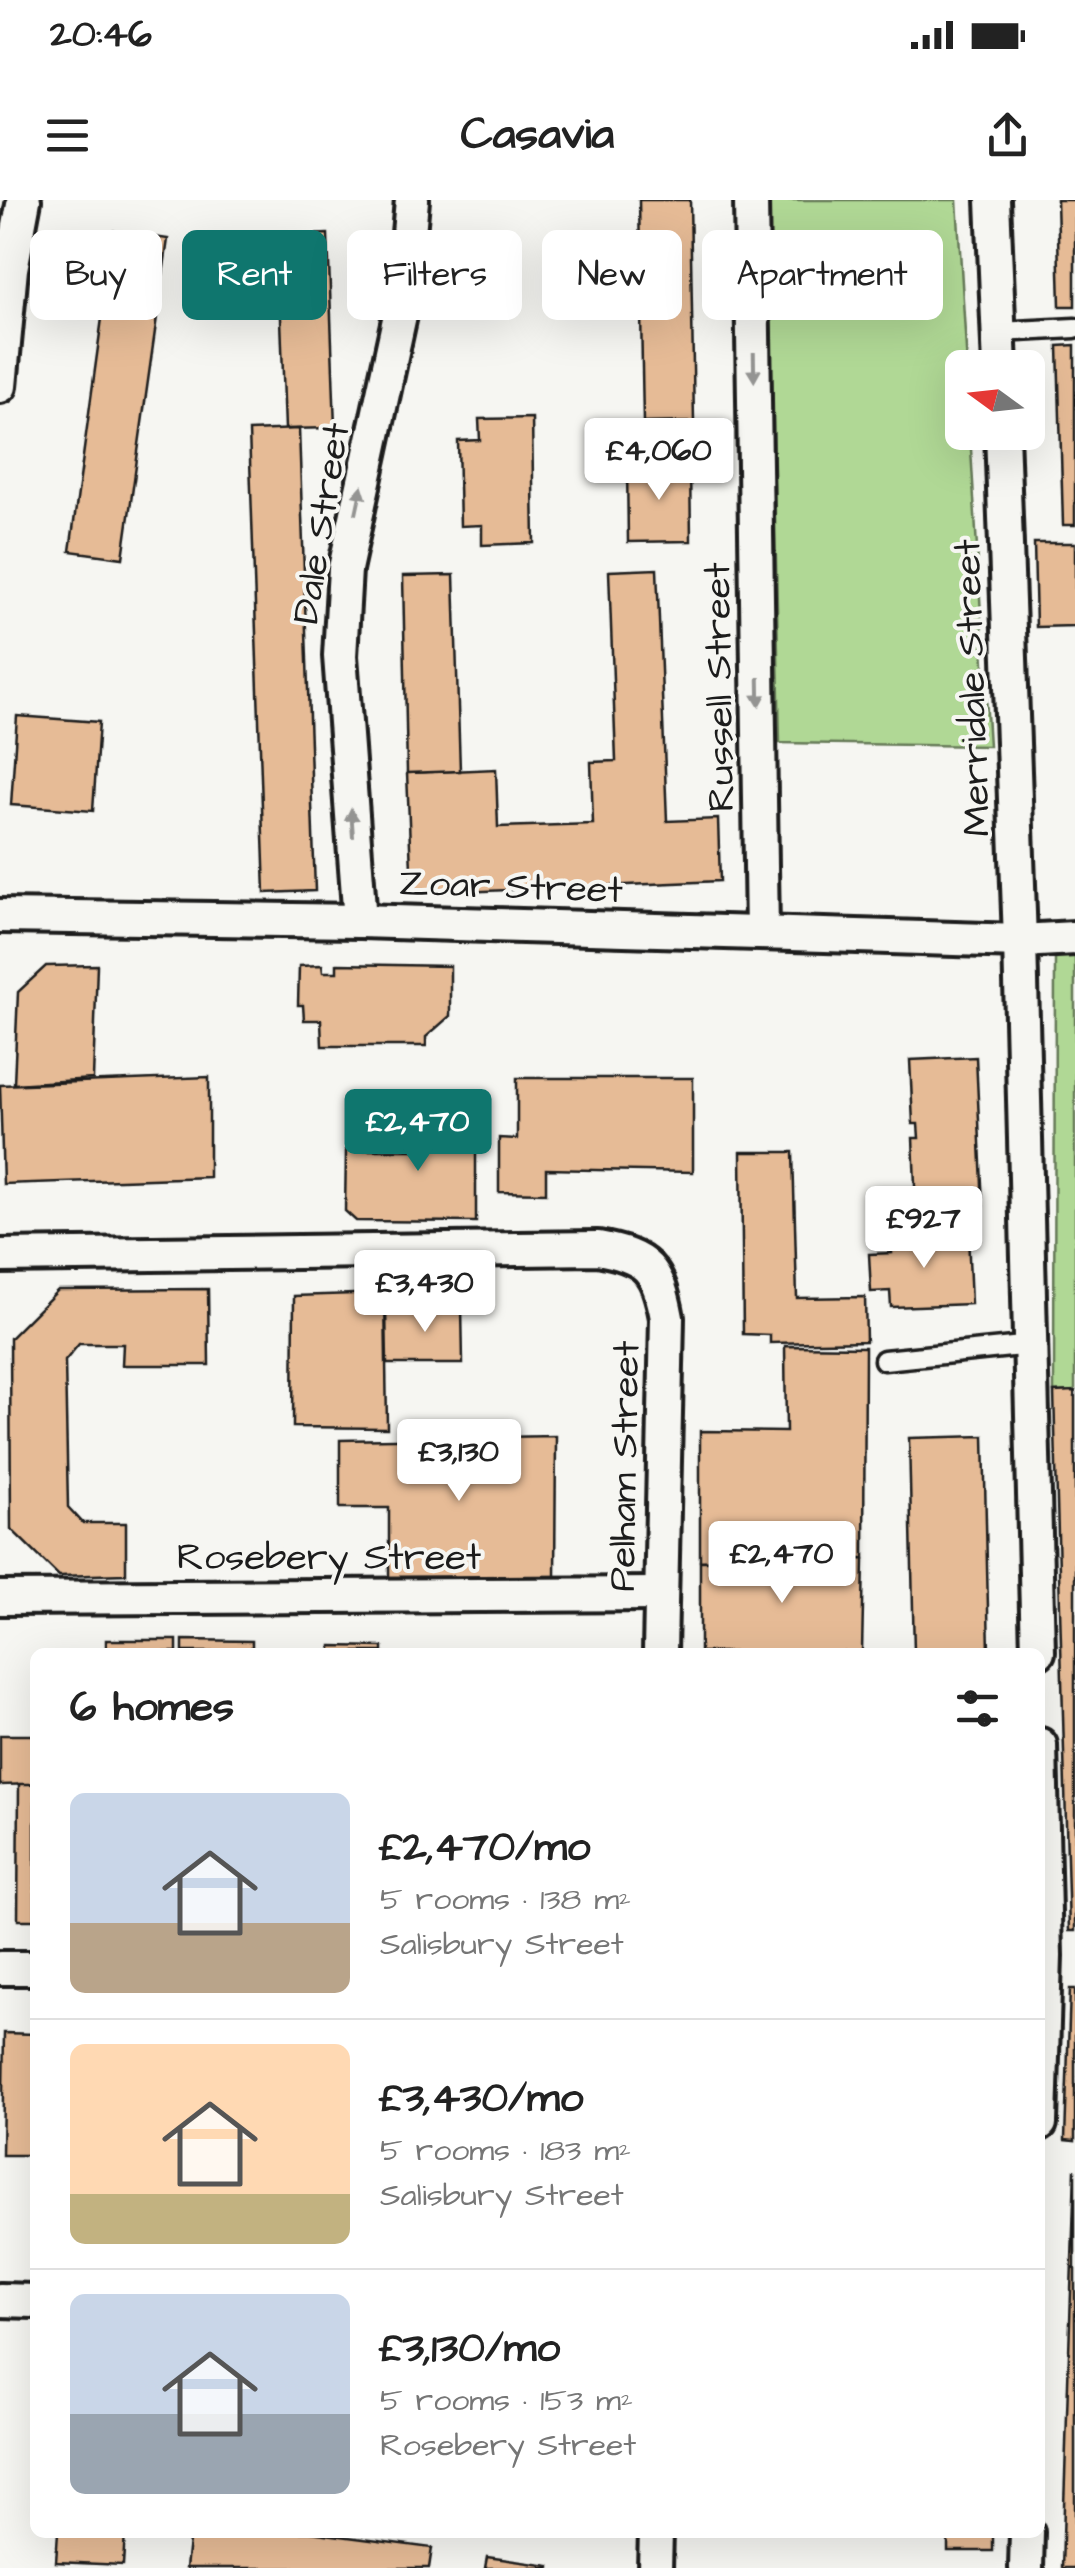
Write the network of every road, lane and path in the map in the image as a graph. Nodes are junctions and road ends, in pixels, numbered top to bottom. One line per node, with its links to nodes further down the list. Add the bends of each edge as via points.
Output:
1 (24, 200): 8 (street)
2 (412, 200): 11 (street, Dale Street, one-way to 2, via 340,656 345,569 403,300)
3 (751, 200): 12 (street, Russell Street, one-way to 12)
4 (993, 200): 6 (street)
5 (1075, 328): 6 (lane)
6 (998, 332): 7 (street)
7 (999, 350)
8 (0, 386)
9 (1003, 450): 14 (street, Merridale Street)
10 (0, 916): 11 (street, Zoar Street)
11 (360, 920): 12 (street, Zoar Street)
12 (762, 932): 14 (street, Zoar Street)
13 (1075, 938): 14 (street, Zoar Street)
14 (1020, 940): 16 (street, Merridale Street)
15 (0, 1256): 18 (street, Pelham Street, via 598,1248 642,1261 660,1282 667,1318)
16 (1031, 1345): 17 (lane); 21 (street, Merridale Street)
17 (884, 1360)
18 (659, 1594): 19 (street, Rosebery Street); 20 (street, Pelham Street)
19 (0, 1598)
20 (660, 1648)
21 (1038, 1648)
22 (1045, 1826): 23 (street)
23 (1053, 1956): 26 (street)
24 (0, 1968): 25 (street)
25 (30, 1968)
26 (1045, 2059)
27 (0, 2300): 28 (street)
28 (30, 2301)
29 (656, 2538): 31 (street)
30 (1027, 2538): 32 (street)
31 (656, 2568)
32 (1026, 2568)

